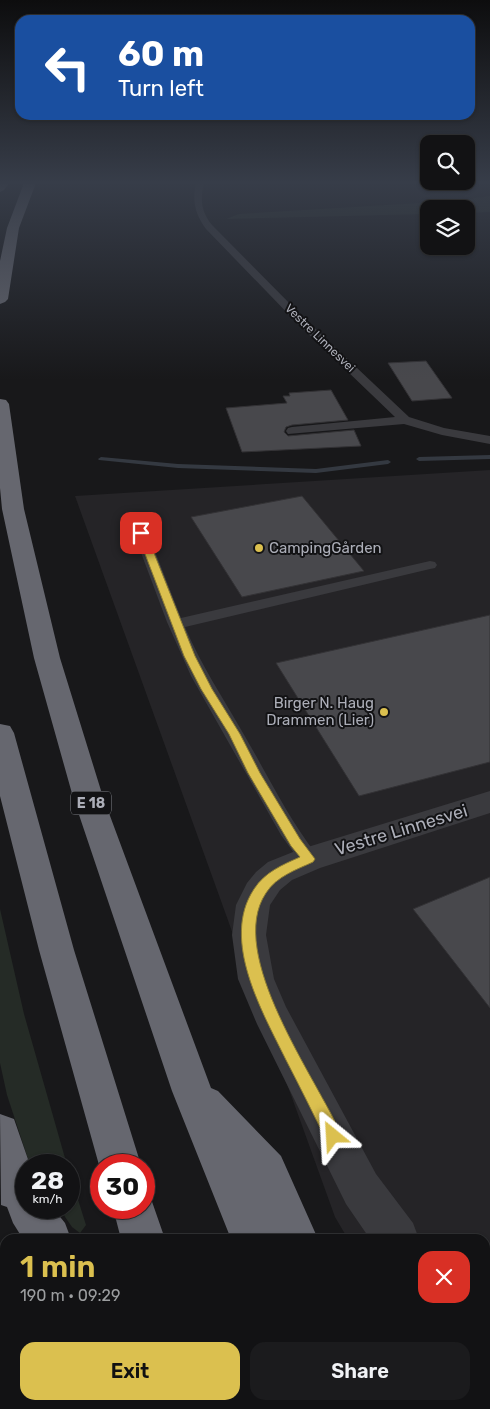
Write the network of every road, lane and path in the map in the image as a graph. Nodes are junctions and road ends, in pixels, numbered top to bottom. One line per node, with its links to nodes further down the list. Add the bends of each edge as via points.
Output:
1 (9, 249): 3 (highway)
2 (230, 249): 5 (lane, Vestre Linnesvei)
3 (0, 299)
4 (0, 404): 14 (highway, E 18, via 12,509 47,658 88,797)
5 (406, 420): 6 (lane); 7 (lane, Vestre Linnesvei)
6 (292, 431)
7 (490, 440)
8 (135, 518): 10 (lane)
9 (430, 565): 10 (lane)
10 (176, 624): 13 (lane, via 189,656 254,773)
11 (0, 733): 16 (highway, via 35,877)
12 (490, 802): 13 (street, Vestre Linnesvei)
13 (309, 859): 24 (street, Vestre Linnesvei, via 280,871 259,892 253,905 248,934 256,979 270,1013 361,1189)
14 (192, 1090): 22 (highway, E 18); 23 (highway, E 18, via 266,1170)
15 (0, 1132): 17 (highway)
16 (117, 1154)
17 (15, 1184)
18 (35, 1219): 20 (highway)
19 (137, 1219): 21 (highway)
20 (46, 1234)
21 (142, 1234)
22 (251, 1234)
23 (294, 1234)
24 (393, 1234)

